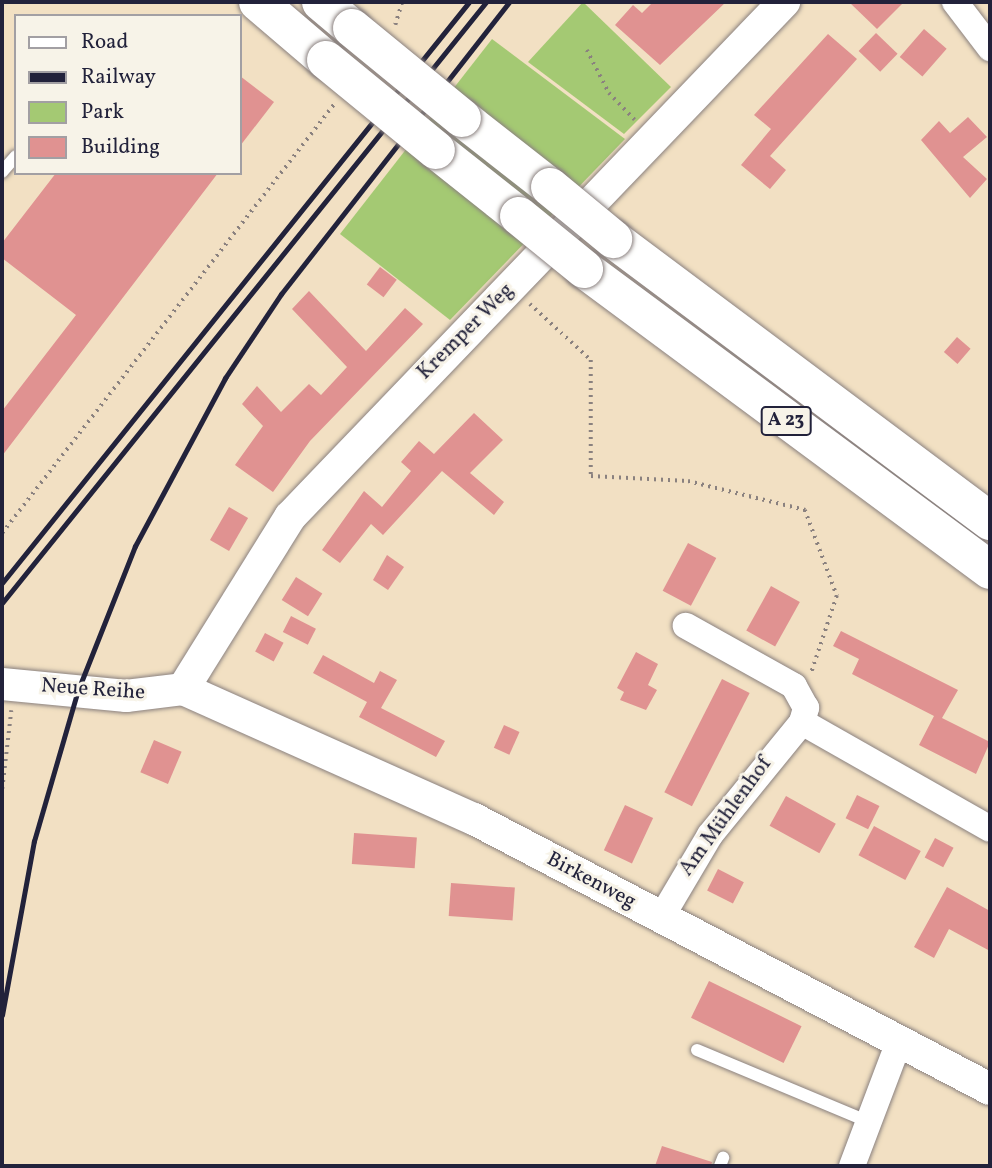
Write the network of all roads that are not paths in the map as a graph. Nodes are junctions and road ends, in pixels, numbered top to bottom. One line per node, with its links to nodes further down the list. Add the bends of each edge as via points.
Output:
1 (258, 2): 9 (highway, A 23, bridge, via 584,269)
2 (321, 2): 8 (highway, A 23, bridge, via 613,239)
3 (784, 2): 12 (street, Kremper Weg, via 290,517)
4 (955, 2): 5 (street)
5 (990, 46)
6 (14, 158): 7 (lane)
7 (2, 172)
8 (990, 521)
9 (990, 570)
10 (686, 626): 13 (street, via 803,695)
11 (8, 684): 12 (street, Neue Reihe, via 126,696)
12 (183, 689): 15 (street, Birkenweg, via 474,819)
13 (802, 722): 14 (street); 15 (street, Am Mühlenhof, via 710,835)
14 (990, 829)
15 (661, 918): 16 (street, Birkenweg)
16 (898, 1044): 18 (street, Birkenweg); 19 (street)
17 (697, 1050): 19 (lane)
18 (990, 1089)
19 (869, 1122): 20 (street)
20 (852, 1166)

